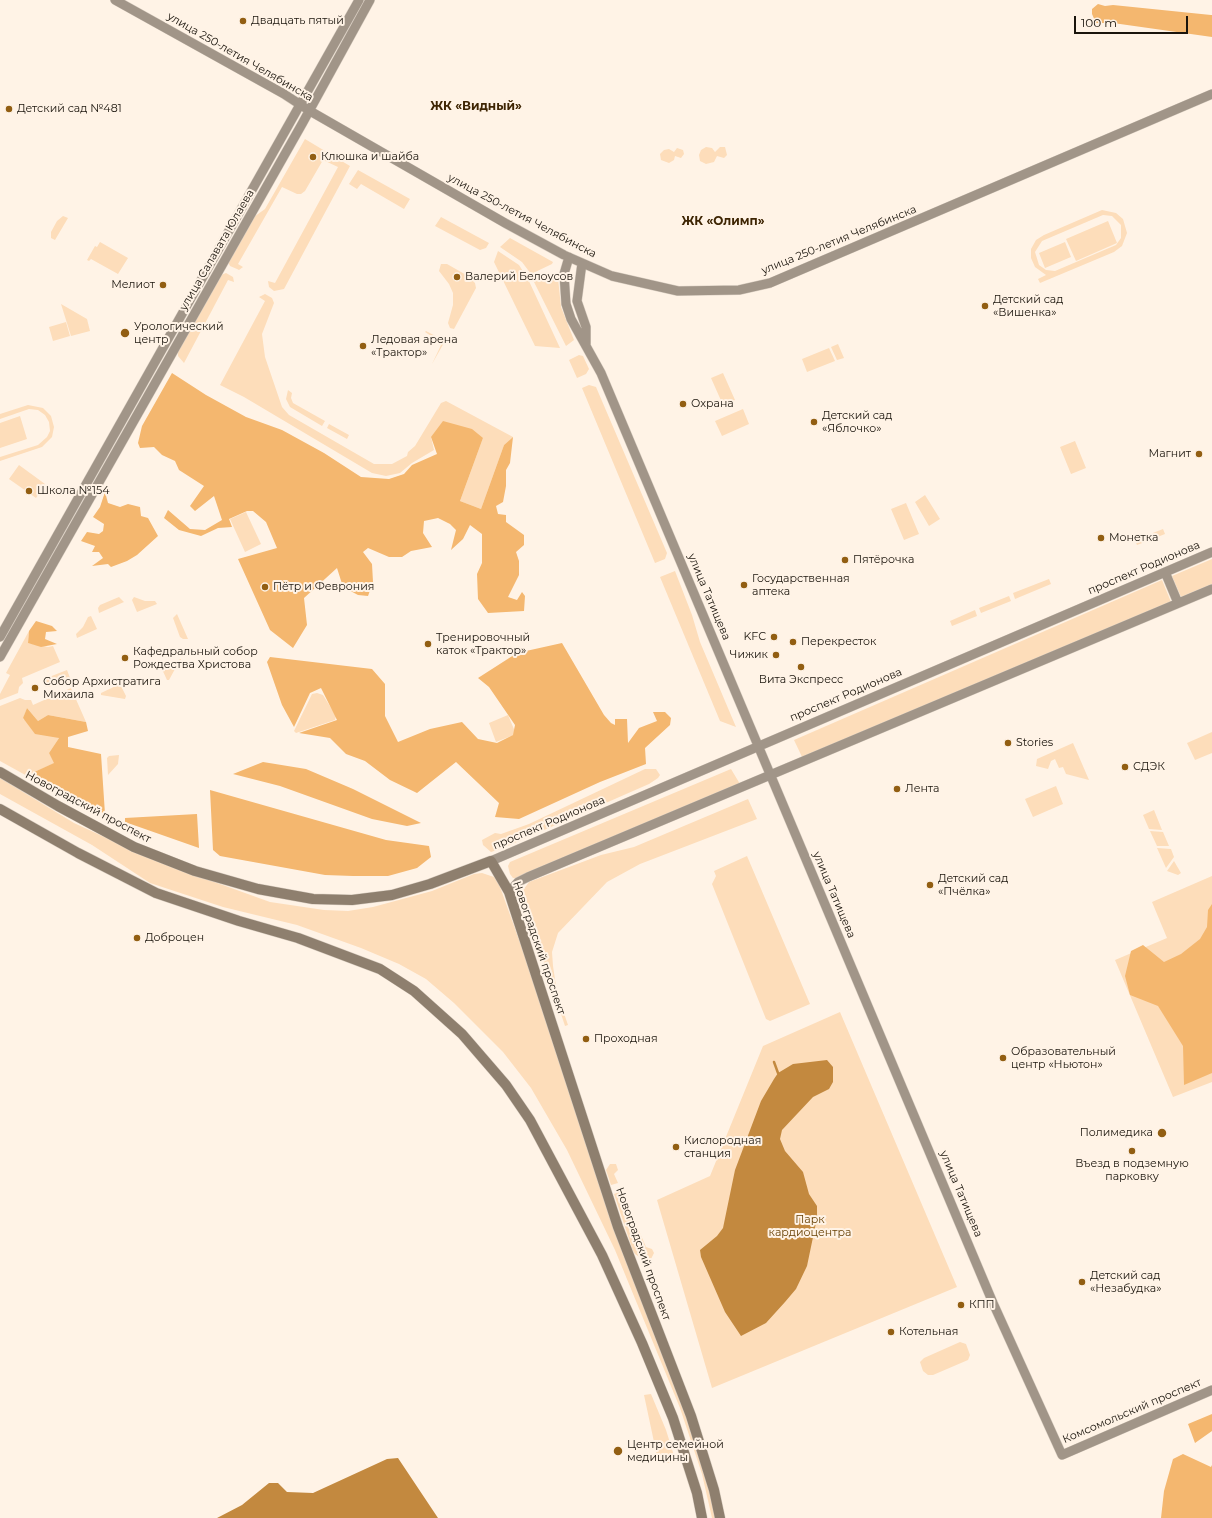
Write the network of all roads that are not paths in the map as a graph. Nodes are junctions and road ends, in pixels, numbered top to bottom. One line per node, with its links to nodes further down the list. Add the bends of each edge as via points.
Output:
1 (116, 0): 5 (street, улица 250-летия Челябинска)
2 (359, 0): 5 (street, улица Салавата Юлаева)
3 (370, 0): 6 (street, улица Салавата Юлаева)
4 (1212, 94): 8 (street, улица 250-летия Челябинска, via 770,282 739,290 678,291 612,276)
5 (300, 105): 6 (street, улица 250-летия Челябинска); 14 (street, улица Салавата Юлаева)
6 (310, 111): 7 (street, улица 250-летия Челябинска, via 505,223); 15 (street, улица Салавата Юлаева)
7 (570, 257): 8 (street, улица 250-летия Челябинска); 9 (street, улица Татищева, via 564,274 566,304 577,331)
8 (582, 263): 9 (street, улица Татищева, via 577,301 586,327)
9 (586, 344): 16 (street, улица Татищева, via 601,373)
10 (1212, 552): 11 (street, проспект Родионова)
11 (1165, 572): 13 (street); 16 (street, проспект Родионова)
12 (1212, 589): 13 (street)
13 (1178, 603): 18 (street)
14 (0, 637)
15 (0, 657)
16 (759, 746): 18 (street, улица Татищева); 20 (street, проспект Родионова)
17 (0, 772): 20 (main road, Новоградский проспект, via 134,847 195,871 258,889 313,899 352,900 384,896 430,884)
18 (771, 776): 21 (street, via 528,877 518,882); 23 (street, улица Татищева, via 994,1303)
19 (0, 809): 24 (main road, via 156,893 298,938 380,969 414,991 462,1034 506,1085 530,1120 602,1255 673,1418 697,1493)
20 (491, 861): 21 (main road, Новоградский проспект)
21 (509, 892): 25 (main road, Новоградский проспект, via 618,1227 691,1416)
22 (1212, 1390): 23 (street, Комсомольский проспект)
23 (1062, 1455)
24 (702, 1518)
25 (720, 1518)

